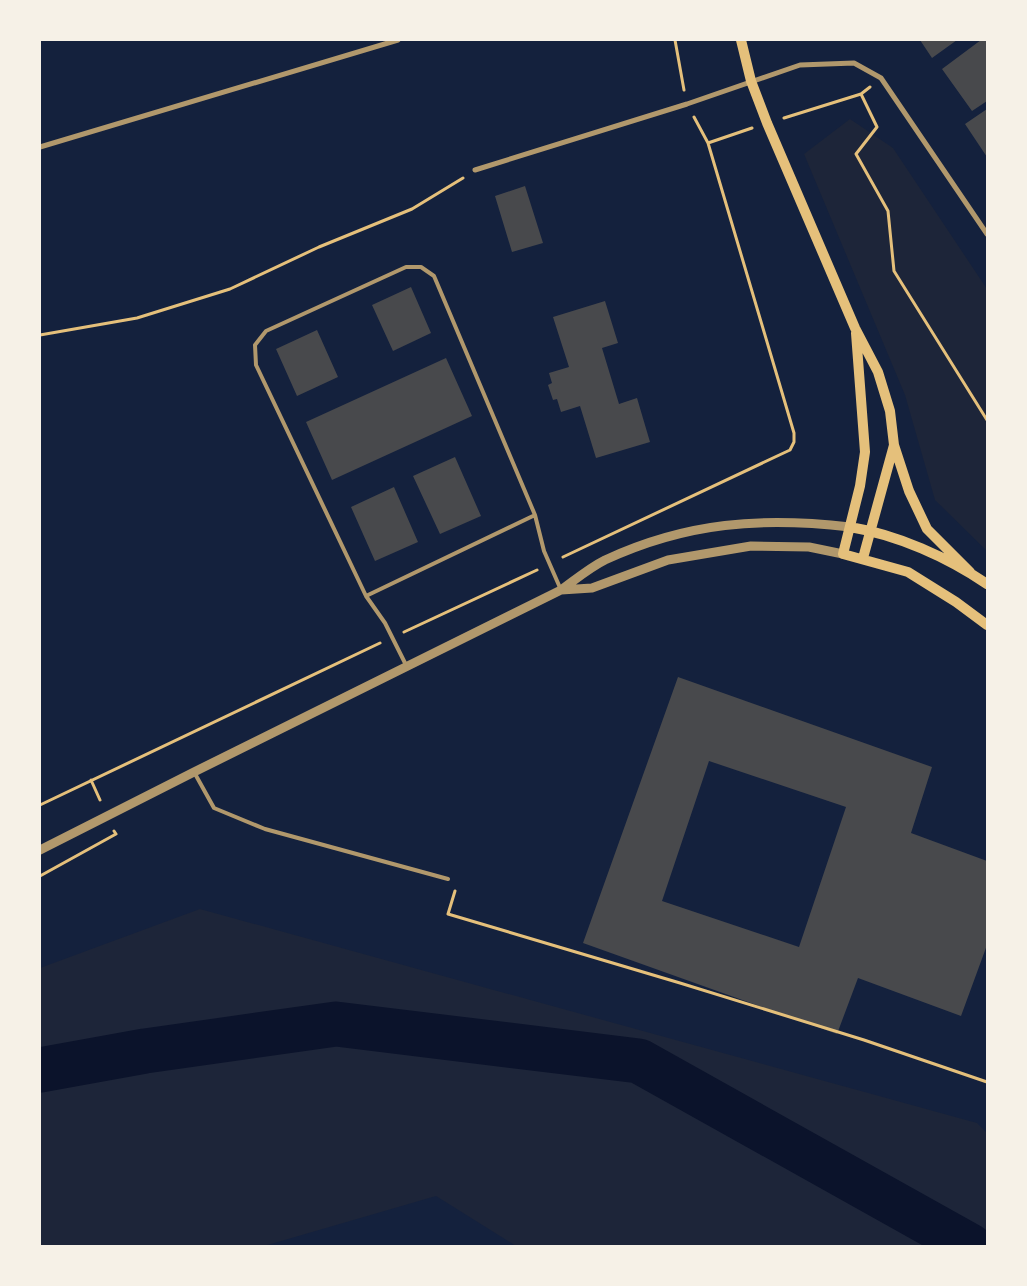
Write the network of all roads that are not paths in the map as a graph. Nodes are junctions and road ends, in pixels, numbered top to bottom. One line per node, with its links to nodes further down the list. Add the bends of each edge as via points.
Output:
1 (398, 40): 4 (street)
2 (741, 40): 3 (main road)
3 (751, 81): 5 (street); 6 (street, via 800,65 854,63 881,78); 7 (main road)
4 (40, 147)
5 (476, 170)
6 (987, 234)
7 (855, 328): 8 (main road, via 878,372 890,412); 10 (main road, via 865,452)
8 (894, 445): 11 (main road); 14 (main road, via 909,491 927,529)
9 (535, 515): 16 (lane, via 544,550); 17 (lane); 17 (lane, via 434,276 421,267 406,267 266,331 255,345 256,365)
10 (850, 527): 11 (main road); 12 (main road); 16 (street, via 814,523 722,524 667,536 604,561)
11 (870, 530): 13 (main road); 14 (main road)
12 (843, 554): 13 (main road); 16 (street, via 809,547 751,546 668,560 592,588)
13 (864, 558): 18 (main road, via 908,572)
14 (970, 572): 15 (main road)
15 (987, 584)
16 (561, 590): 19 (street)
17 (366, 596): 19 (lane)
18 (987, 625)
19 (407, 666): 20 (street)
20 (194, 772): 21 (street); 22 (lane, via 214,808 264,830)
21 (40, 850)
22 (448, 879)

